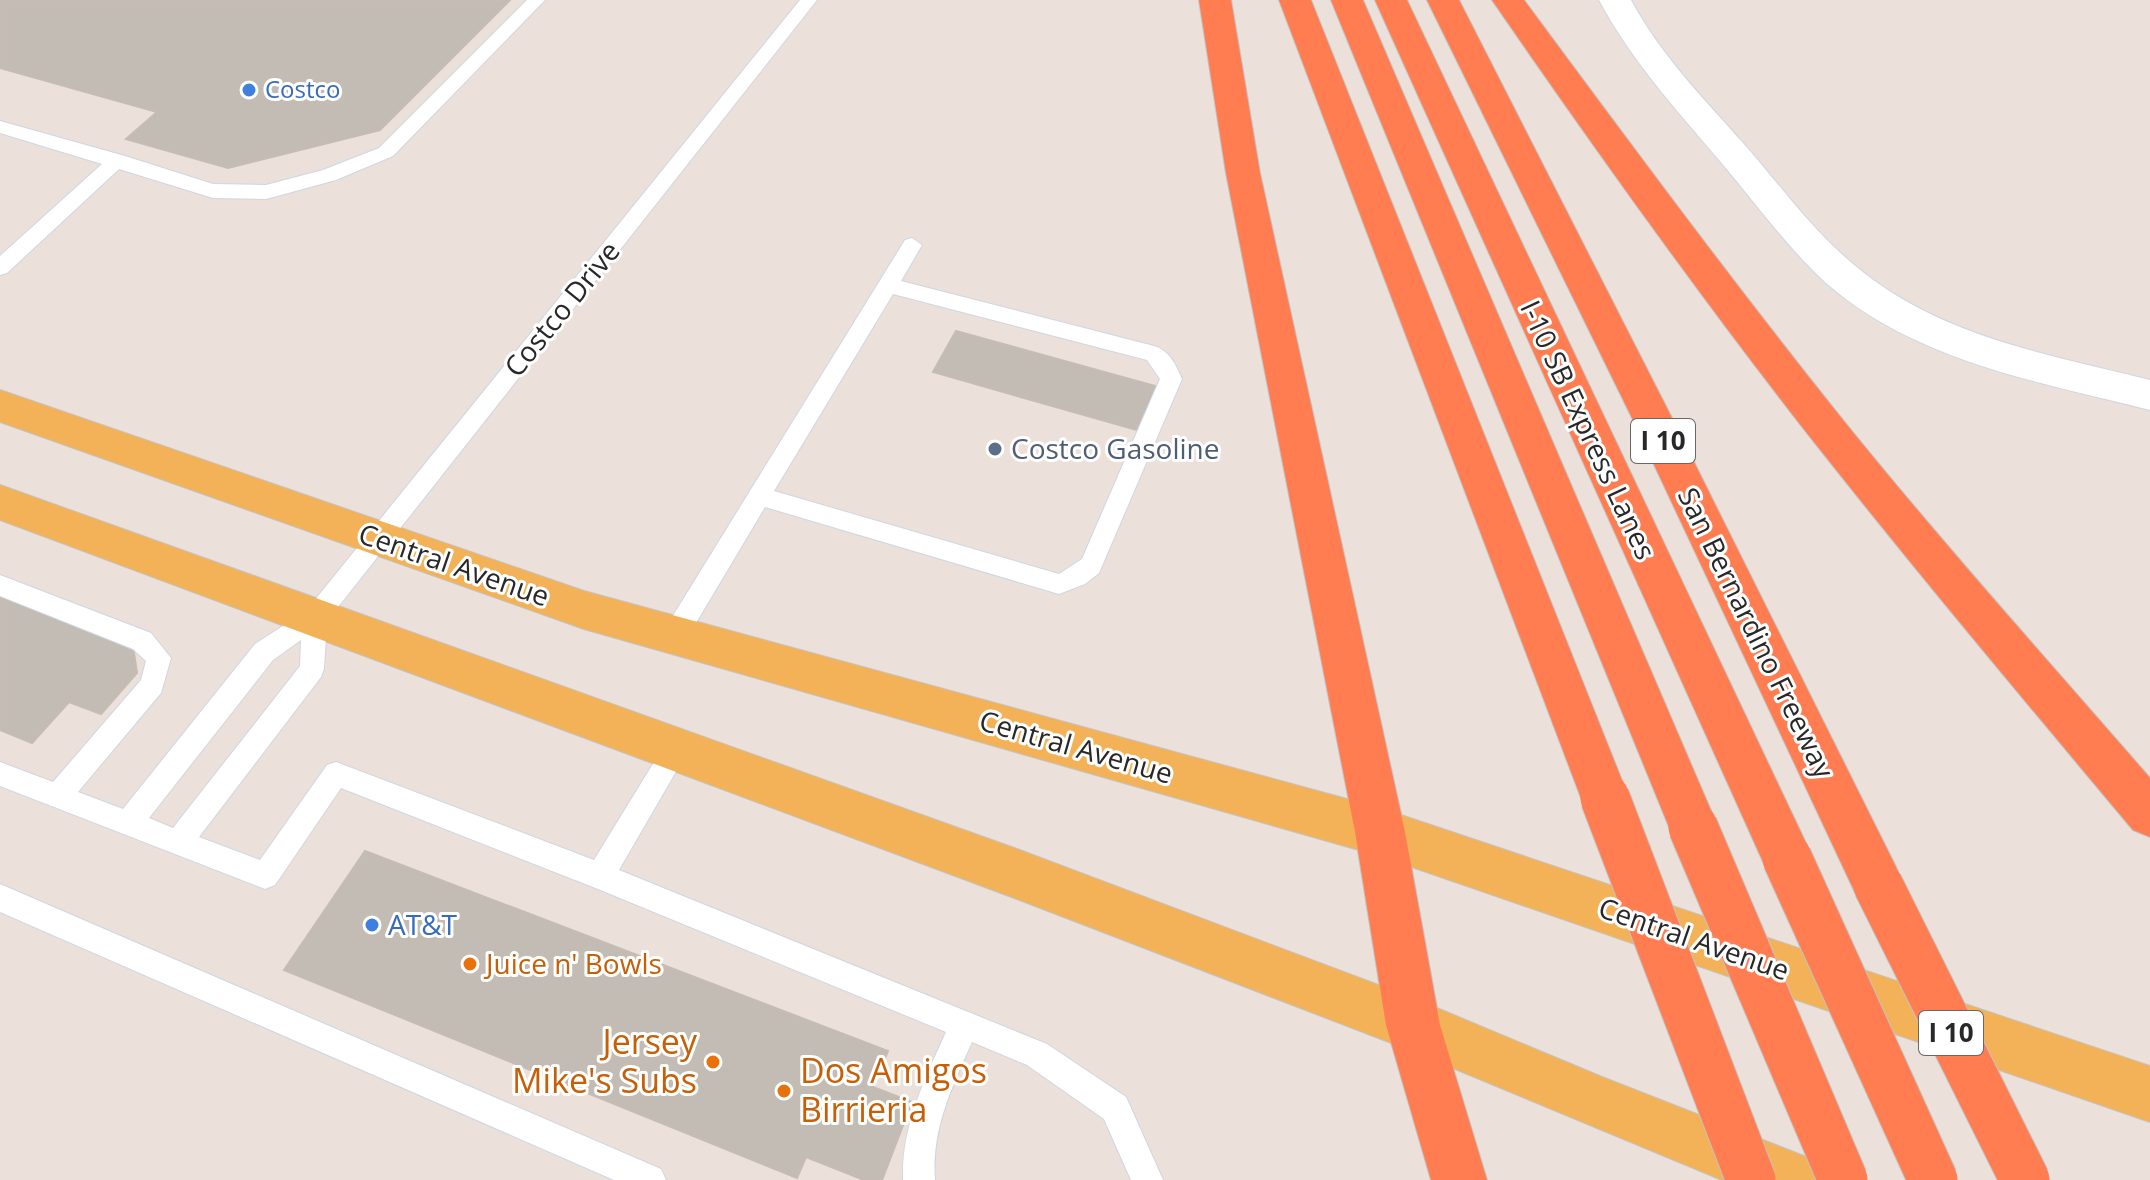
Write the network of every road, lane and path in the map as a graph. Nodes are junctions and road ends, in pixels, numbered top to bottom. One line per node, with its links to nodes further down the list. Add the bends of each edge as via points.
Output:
1 (537, 0): 11 (lane, via 386,152 329,175 266,192 213,191)
2 (809, 0): 19 (lane, Costco Drive)
3 (1215, 0): 28 (highway, via 1243,173)
4 (1295, 0): 39 (highway, bridge)
5 (1347, 0): 41 (highway, I-10 SB Express Lanes, bridge)
6 (1391, 0): 42 (highway, I-10 SB Express Lanes, bridge)
7 (1443, 0): 43 (highway, San Bernardino Freeway / I 10, bridge)
8 (1508, 0): 26 (highway, via 1822,423)
9 (1615, 0): 15 (street, via 1665,75 1824,259 1856,287 1897,315 1944,337)
10 (0, 127): 11 (lane)
11 (118, 160): 13 (lane)
12 (912, 245): 14 (lane)
13 (0, 268)
14 (888, 285): 17 (lane); 17 (lane, via 1154,354 1165,365 1171,379 1091,566 1059,584)
15 (2150, 395)
16 (0, 406): 19 (main road, Central Avenue)
17 (759, 496): 22 (lane)
18 (0, 502): 21 (main road)
19 (376, 539): 21 (lane, Costco Drive); 22 (main road, Central Avenue, via 584,610)
20 (0, 585): 25 (lane, via 142,641 159,658 152,685)
21 (315, 618): 23 (main road); 27 (lane, Costco Drive, via 264,652); 29 (lane, via 312,669)
22 (675, 635): 28 (main road, Central Avenue)
23 (676, 749): 30 (lane); 33 (main road)
24 (0, 774): 25 (lane)
25 (58, 796): 27 (lane)
26 (2150, 814)
27 (128, 824): 29 (lane)
28 (1380, 832): 33 (highway); 34 (main road, Central Avenue)
29 (178, 843): 30 (lane, via 265,876 336,774)
30 (600, 876): 32 (lane)
31 (0, 898): 35 (lane)
32 (965, 1023): 36 (lane, via 915,1159); 37 (lane, via 1037,1054 1115,1108)
33 (1413, 1025): 38 (highway); 40 (main road)
34 (2150, 1094)
35 (650, 1180)
36 (919, 1180)
37 (1147, 1180)
38 (1459, 1180)
39 (1751, 1180)
40 (1794, 1180)
41 (1843, 1180)
42 (1933, 1180)
43 (2025, 1180)

